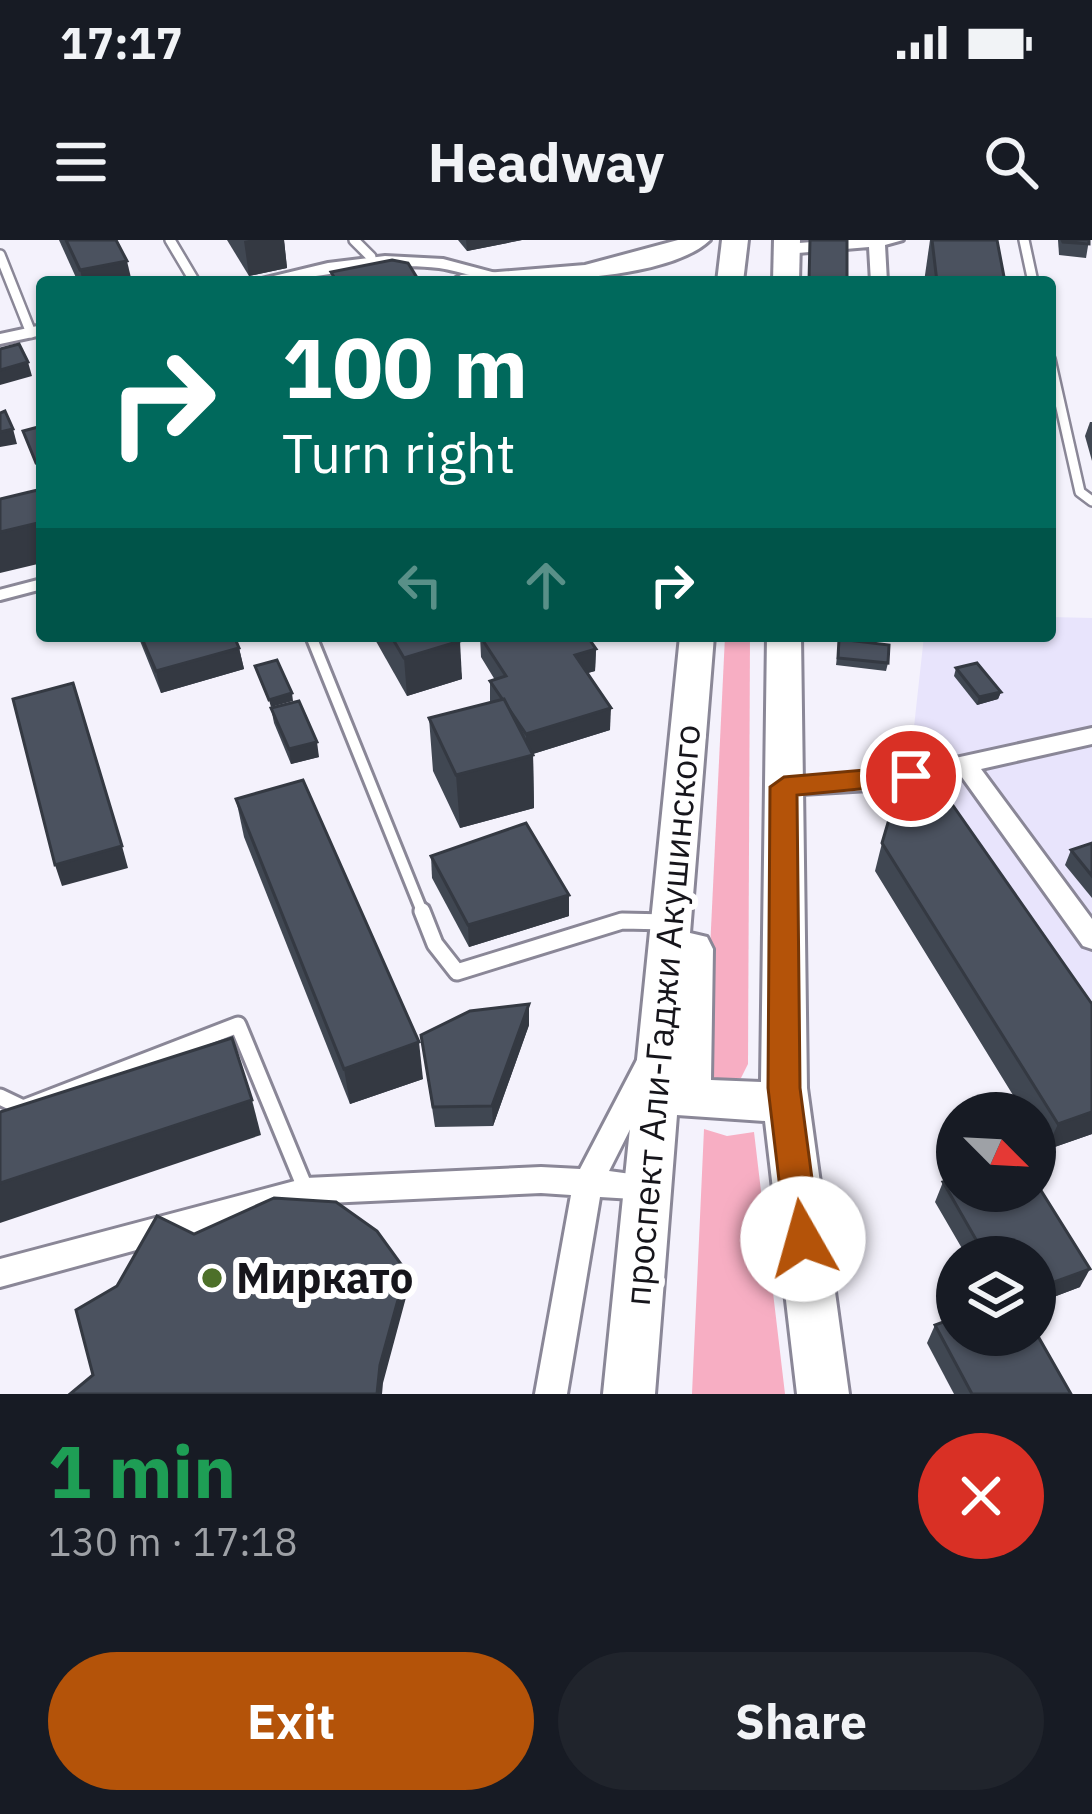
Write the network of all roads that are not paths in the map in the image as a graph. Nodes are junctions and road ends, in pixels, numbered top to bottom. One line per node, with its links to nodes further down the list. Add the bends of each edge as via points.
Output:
1 (170, 240): 11 (lane)
2 (354, 240): 9 (lane)
3 (698, 240): 14 (main road)
4 (735, 240): 15 (main road)
5 (896, 240): 7 (street)
6 (1024, 240): 18 (lane)
7 (877, 241): 8 (street); 17 (street)
8 (787, 244): 16 (main road)
9 (371, 257): 12 (street); 13 (street)
10 (1, 261): 19 (lane)
11 (191, 276)
12 (284, 276)
13 (499, 276)
14 (552, 276)
15 (731, 276)
16 (786, 276)
17 (879, 276)
18 (1032, 276)
19 (36, 331): 20 (street)
20 (0, 339)
21 (1056, 385): 22 (lane, via 1080,493)
22 (1092, 501)
23 (36, 586): 24 (lane)
24 (0, 595)
25 (313, 642): 31 (lane, via 435,944 457,972 622,921)
26 (696, 642): 31 (main road, проспект Али-Гаджи Акушинского)
27 (784, 642): 30 (main road)
28 (1092, 736): 29 (street)
29 (965, 764): 30 (street, via 887,781); 32 (street)
30 (784, 787): 35 (main road)
31 (670, 922): 33 (main road, проспект Али-Гаджи Акушинского); 35 (main road, via 692,948 688,1099)
32 (1092, 939)
33 (660, 1043): 36 (street); 37 (main road, проспект Али-Гаджи Акушинского)
34 (0, 1097): 38 (lane, via 23,1108 238,1025)
35 (785, 1102): 42 (main road)
36 (588, 1183): 37 (street); 38 (street); 40 (street)
37 (650, 1187): 41 (main road, проспект Али-Гаджи Акушинского)
38 (306, 1191): 39 (street)
39 (0, 1273)
40 (551, 1394)
41 (628, 1394)
42 (823, 1394)

